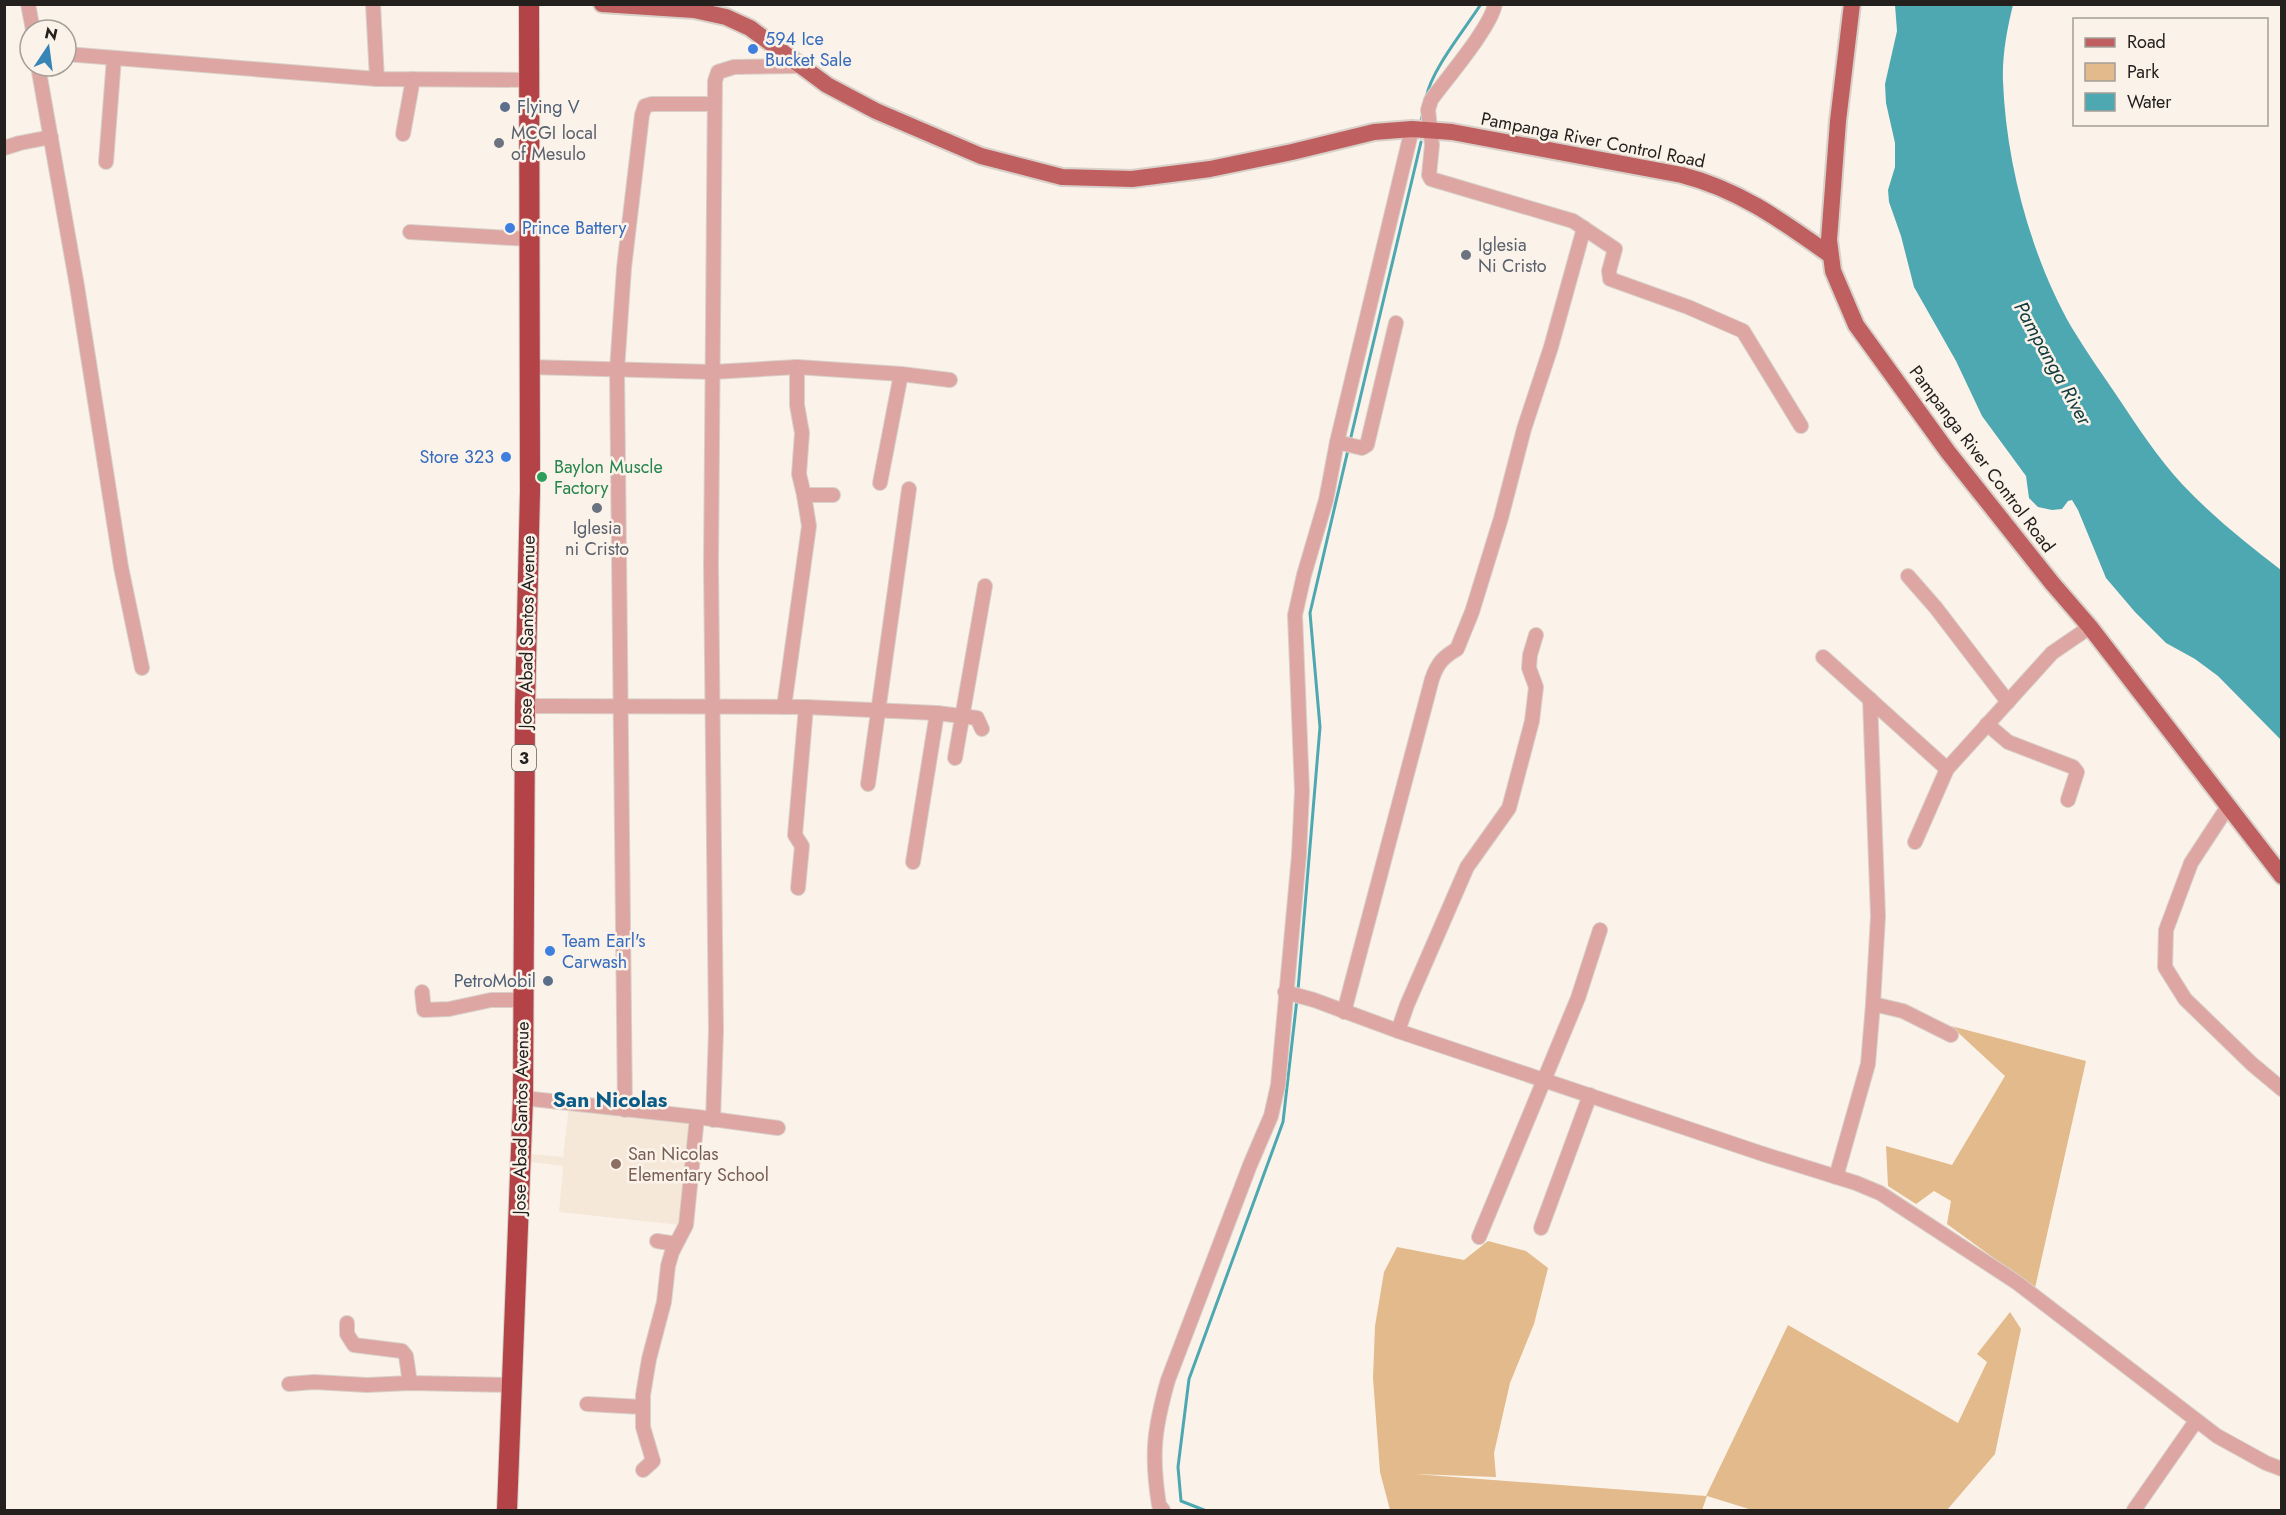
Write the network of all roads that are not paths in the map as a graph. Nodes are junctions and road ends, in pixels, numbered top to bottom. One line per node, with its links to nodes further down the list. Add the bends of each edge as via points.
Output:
1 (373, 4): 10 (street)
2 (529, 4): 12 (highway, Jose Abad Santos Avenue / 3)
3 (602, 4): 8 (main road, Pampanga River Control Road, via 694,10 726,17 750,28)
4 (1495, 4): 15 (street, via 1484,28 1431,100)
5 (1852, 4): 23 (main road, via 1838,121)
6 (78, 55): 7 (street)
7 (114, 58): 10 (street); 19 (street)
8 (800, 66): 13 (street, via 724,69 715,81); 14 (main road, Pampanga River Control Road, via 876,111 981,156 1062,177 1132,179 1210,168 1374,132)
9 (40, 78): 17 (street)
10 (377, 79): 11 (street)
11 (413, 79): 12 (street); 16 (street)
12 (529, 80): 22 (highway, Jose Abad Santos Avenue / 3)
13 (714, 104): 27 (street, via 645,106 624,268); 28 (street)
14 (1412, 129): 15 (main road, Pampanga River Control Road); 32 (street)
15 (1430, 130): 20 (street, via 1431,179 1573,221); 23 (main road, Pampanga River Control Road, via 1704,181 1733,192 1774,216)
16 (403, 134)
17 (51, 138): 18 (street); 42 (street, via 121,567)
18 (4, 148)
19 (106, 162)
20 (1584, 228): 31 (street, via 1615,249 1610,279 1743,331); 69 (street, via 1472,612 1457,649 1436,666 1432,679)
21 (410, 232): 22 (street)
22 (528, 239): 25 (highway, Jose Abad Santos Avenue / 3)
23 (1830, 255): 39 (main road, Pampanga River Control Road, via 1856,325 1948,452)
24 (1396, 323): 32 (street, via 1367,445 1362,448)
25 (529, 366): 27 (street); 45 (highway, Jose Abad Santos Avenue / 3)
26 (797, 367): 28 (street); 29 (street); 35 (street, via 802,434 799,474)
27 (618, 370): 28 (street); 46 (street)
28 (713, 372): 47 (street)
29 (901, 374): 30 (street); 33 (street)
30 (950, 380)
31 (1801, 426)
32 (1344, 444): 66 (street, via 1295,615 1302,790)
33 (880, 483)
34 (909, 489): 50 (street)
35 (804, 495): 36 (street); 48 (street, via 809,526)
36 (833, 495)
37 (1908, 576): 44 (street)
38 (985, 586): 52 (street)
39 (2090, 627): 44 (street, via 2052,653); 59 (main road, Pampanga River Control Road)
40 (1536, 635): 70 (street, via 1529,668 1536,687 1532,720 1509,808 1467,867)
41 (1823, 657): 43 (street)
42 (142, 668)
43 (1870, 699): 56 (street); 68 (street, via 1878,916)
44 (2008, 702): 53 (street)
45 (525, 706): 46 (street); 67 (highway, Jose Abad Santos Avenue / 3)
46 (622, 706): 47 (street); 76 (street)
47 (711, 707): 48 (street); 78 (street, via 716,1031)
48 (784, 707): 49 (street)
49 (806, 707): 50 (street); 63 (street, via 795,835 802,846)
50 (877, 710): 51 (street); 57 (street)
51 (938, 713): 52 (street); 61 (street)
52 (964, 716): 54 (street, via 977,718); 55 (street)
53 (1987, 724): 56 (street); 58 (street, via 2008,742 2073,767 2077,777)
54 (982, 729)
55 (955, 758)
56 (1947, 769): 60 (street)
57 (868, 784)
58 (2068, 800)
59 (2227, 808): 62 (main road, Pampanga River Control Road); 73 (street, via 2191,862 2166,930 2165,967 2185,999)
60 (1915, 842)
61 (913, 862)
62 (2282, 876)
63 (798, 888)
64 (1600, 930): 72 (street)
65 (422, 992): 67 (street, via 424,1010 434,1011 491,1000)
66 (1288, 992): 69 (street); 95 (street, via 1271,1116 1161,1405 1153,1453)
67 (522, 1000): 75 (highway, Jose Abad Santos Avenue / 3)
68 (1874, 1004): 71 (street, via 1903,1011); 80 (street, via 1868,1064)
69 (1344, 1012): 70 (street)
70 (1398, 1031): 72 (street)
71 (1951, 1035)
72 (1545, 1081): 74 (street); 82 (street)
73 (2282, 1089)
74 (1590, 1095): 80 (street); 81 (street)
75 (523, 1098): 76 (street); 88 (highway, Jose Abad Santos Avenue / 3)
76 (625, 1110): 77 (street)
77 (696, 1117): 78 (street); 84 (street, via 686,1225)
78 (713, 1120): 79 (street)
79 (778, 1128)
80 (1836, 1177): 91 (street, via 1880,1194 2016,1282)
81 (1541, 1228)
82 (1479, 1237)
83 (657, 1241): 84 (street)
84 (676, 1244): 90 (street)
85 (347, 1323): 86 (street, via 347,1334 354,1345 402,1351)
86 (410, 1383): 87 (street); 88 (street)
87 (289, 1384)
88 (512, 1385): 94 (highway, Jose Abad Santos Avenue / 3)
89 (587, 1404): 90 (street)
90 (642, 1407): 93 (street, via 643,1427 653,1461)
91 (2196, 1421): 92 (street, via 2232,1445); 96 (street)
92 (2282, 1469)
93 (643, 1470)
94 (507, 1510)
95 (1162, 1510)
96 (2134, 1510)

